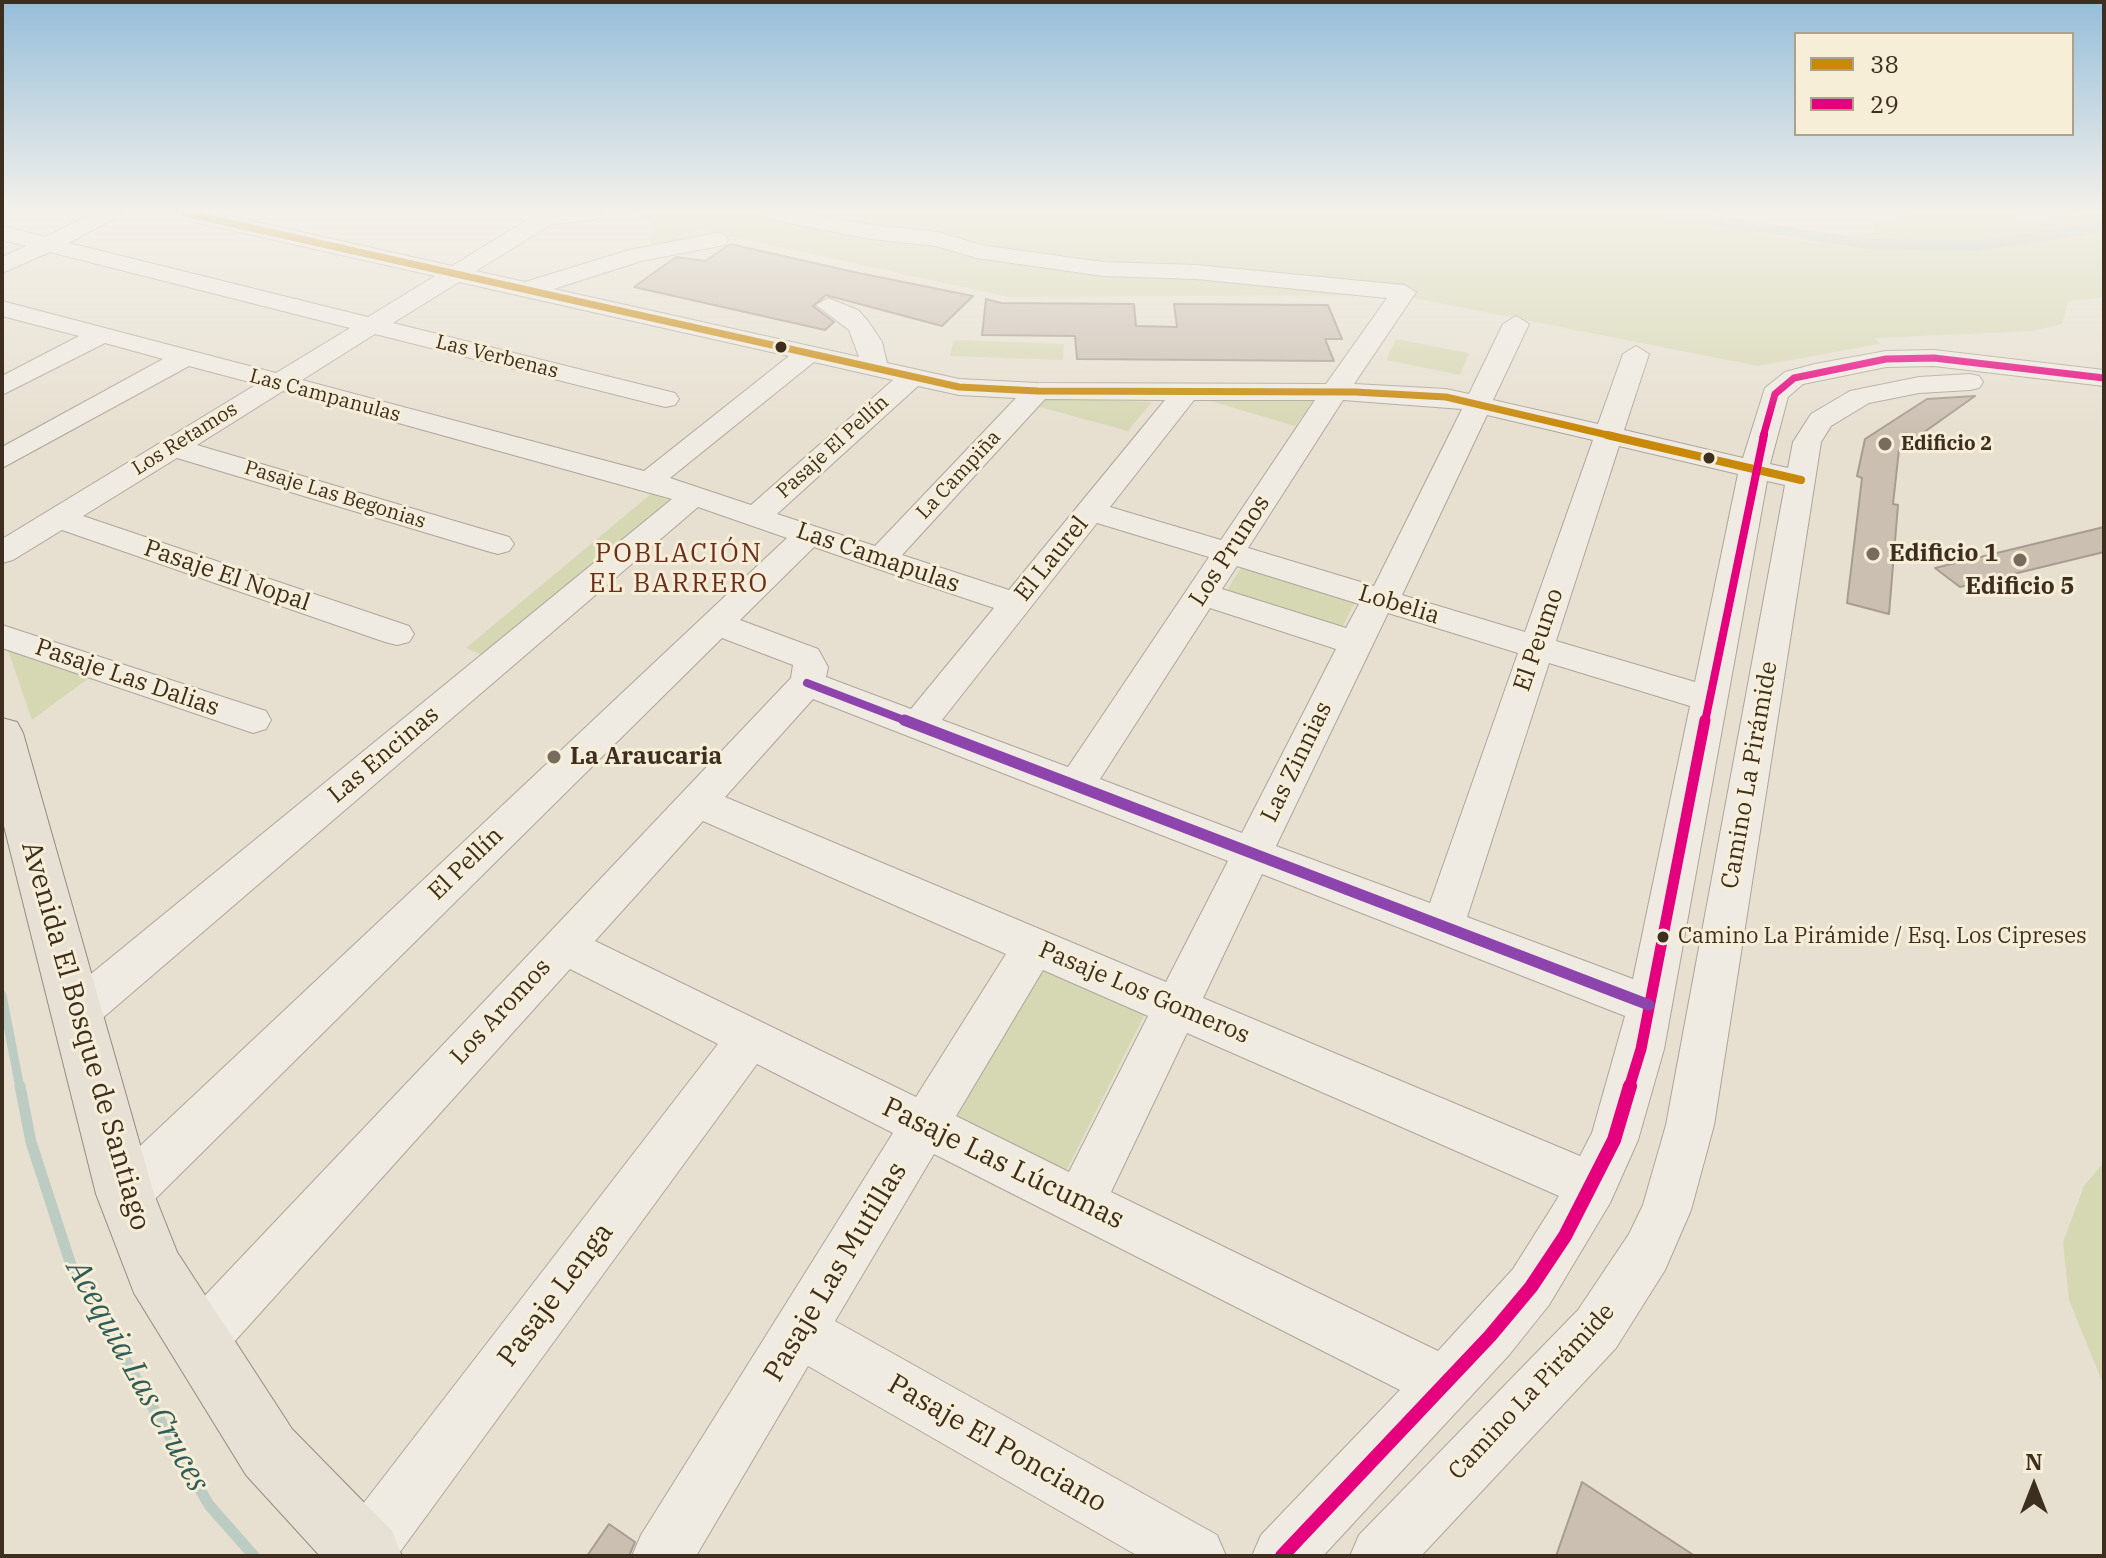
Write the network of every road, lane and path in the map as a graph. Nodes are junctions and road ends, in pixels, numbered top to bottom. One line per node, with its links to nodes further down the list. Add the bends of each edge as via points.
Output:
1 (210, 286): 10 (street, Las Verbenas)
2 (431, 286): 10 (street, Los Retamos)
3 (505, 286): 6 (street)
4 (539, 286): 6 (street)
5 (1339, 286): 24 (street, Los Prunos, via 1404,292)
6 (525, 290): 12 (street)
7 (828, 305): 16 (street, Pasaje El Pellín, via 859,326)
8 (8, 314): 11 (street, Las Campanulas)
9 (1516, 324): 27 (street, Las Zinnias)
10 (368, 325): 19 (street, Los Retamos); 26 (street, Las Verbenas)
11 (101, 335): 14 (street, Las Campanulas); 20 (street)
12 (808, 354): 16 (street); 33 (street)
13 (1636, 354): 28 (street, El Peumo)
14 (184, 358): 19 (street, Las Campanulas); 30 (street)
15 (1835, 366): 18 (street, via 1934,358); 23 (street, via 1868,378); 31 (street, via 1794,378 1775,394)
16 (875, 369): 17 (street)
17 (911, 378): 21 (street, via 976,389); 36 (street, Pasaje El Pellín)
18 (2104, 378)
19 (275, 383): 29 (street, Los Retamos); 33 (street, Las Campanulas)
20 (2, 387)
21 (1038, 391): 22 (street); 42 (street, La Campiña)
22 (1186, 392): 24 (street); 35 (street, El Laurel)
23 (1877, 392): 25 (street, Camino La Pirámide, via 1966,381); 32 (street, Camino La Pirámide, via 1821,420 1807,442)
24 (1334, 393): 27 (street); 41 (street, Los Prunos)
25 (2104, 394)
26 (665, 399)
27 (1478, 403): 28 (street); 44 (street, Las Zinnias)
28 (1609, 434): 31 (street); 50 (street, El Peumo)
29 (172, 447): 37 (street, Los Retamos); 39 (street, Pasaje Las Begonias)
30 (2, 459)
31 (1754, 470): 32 (street); 52 (street)
32 (1801, 480): 77 (street, Camino La Pirámide, via 1690,1125 1666,1210 1647,1252 1597,1329)
33 (649, 481): 34 (street, Las Camapulas)
34 (693, 496): 36 (street, Las Camapulas); 64 (street, Las Encinas)
35 (1091, 511): 41 (street, Lobelia); 45 (street, El Laurel)
36 (755, 517): 38 (street, Las Camapulas)
37 (58, 518): 40 (street, Los Retamos); 47 (street, Pasaje El Nopal)
38 (808, 535): 42 (street, Las Camapulas); 46 (street, El Pellín)
39 (498, 544)
40 (2, 553)
41 (1229, 553): 43 (street, Los Prunos); 44 (street, Lobelia)
42 (880, 559): 45 (street, Las Camapulas)
43 (1202, 594): 49 (street, Lobelia); 56 (street, Los Prunos)
44 (1381, 599): 49 (street, Las Zinnias); 50 (street, Lobelia)
45 (1016, 604): 54 (street, El Laurel)
46 (716, 623): 51 (street, via 806,657 811,667); 68 (street, El Pellín)
47 (397, 634)
48 (2, 636): 53 (street, Pasaje Las Dalias)
49 (1356, 643): 58 (street, Las Zinnias)
50 (1537, 647): 52 (street, Lobelia); 59 (street, El Peumo)
51 (807, 683): 54 (street); 57 (street, Los Aromos)
52 (1708, 699): 62 (street)
53 (253, 720)
54 (918, 725): 56 (street)
55 (2, 733): 64 (main road, Avenida El Bosque de Santiago)
56 (1076, 785): 58 (street)
57 (695, 801): 60 (street, Los Aromos); 61 (street, Pasaje Los Gomeros)
58 (1253, 853): 59 (street); 63 (street, Las Zinnias)
59 (1443, 926): 62 (street)
60 (562, 945): 65 (street, Pasaje Las Lúcumas); 71 (street, Los Aromos)
61 (1034, 946): 63 (street, Pasaje Los Gomeros); 66 (street, Pasaje Las Mutillas)
62 (1649, 1005): 67 (street, via 1630,1094)
63 (1177, 1007): 67 (street, Pasaje Los Gomeros); 69 (street, Las Zinnias)
64 (75, 1014): 68 (main road, Avenida El Bosque de Santiago)
65 (750, 1038): 66 (street, Pasaje Las Lúcumas); 73 (street, Pasaje Lenga)
66 (925, 1125): 69 (street, Pasaje Las Lúcumas); 70 (street, Pasaje Las Mutillas)
67 (1593, 1186): 72 (street, via 1531,1287)
68 (125, 1194): 71 (main road, Avenida El Bosque de Santiago, via 155,1272)
69 (1080, 1202): 72 (street, Pasaje Las Lúcumas)
70 (799, 1331): 74 (street, Pasaje Las Mutillas); 75 (street, Pasaje El Ponciano)
71 (197, 1343): 73 (main road, Avenida El Bosque de Santiago, via 269,1452)
72 (1444, 1383): 76 (street)
73 (365, 1554)
74 (662, 1556)
75 (1196, 1556)
76 (1282, 1556)
77 (1380, 1556)

